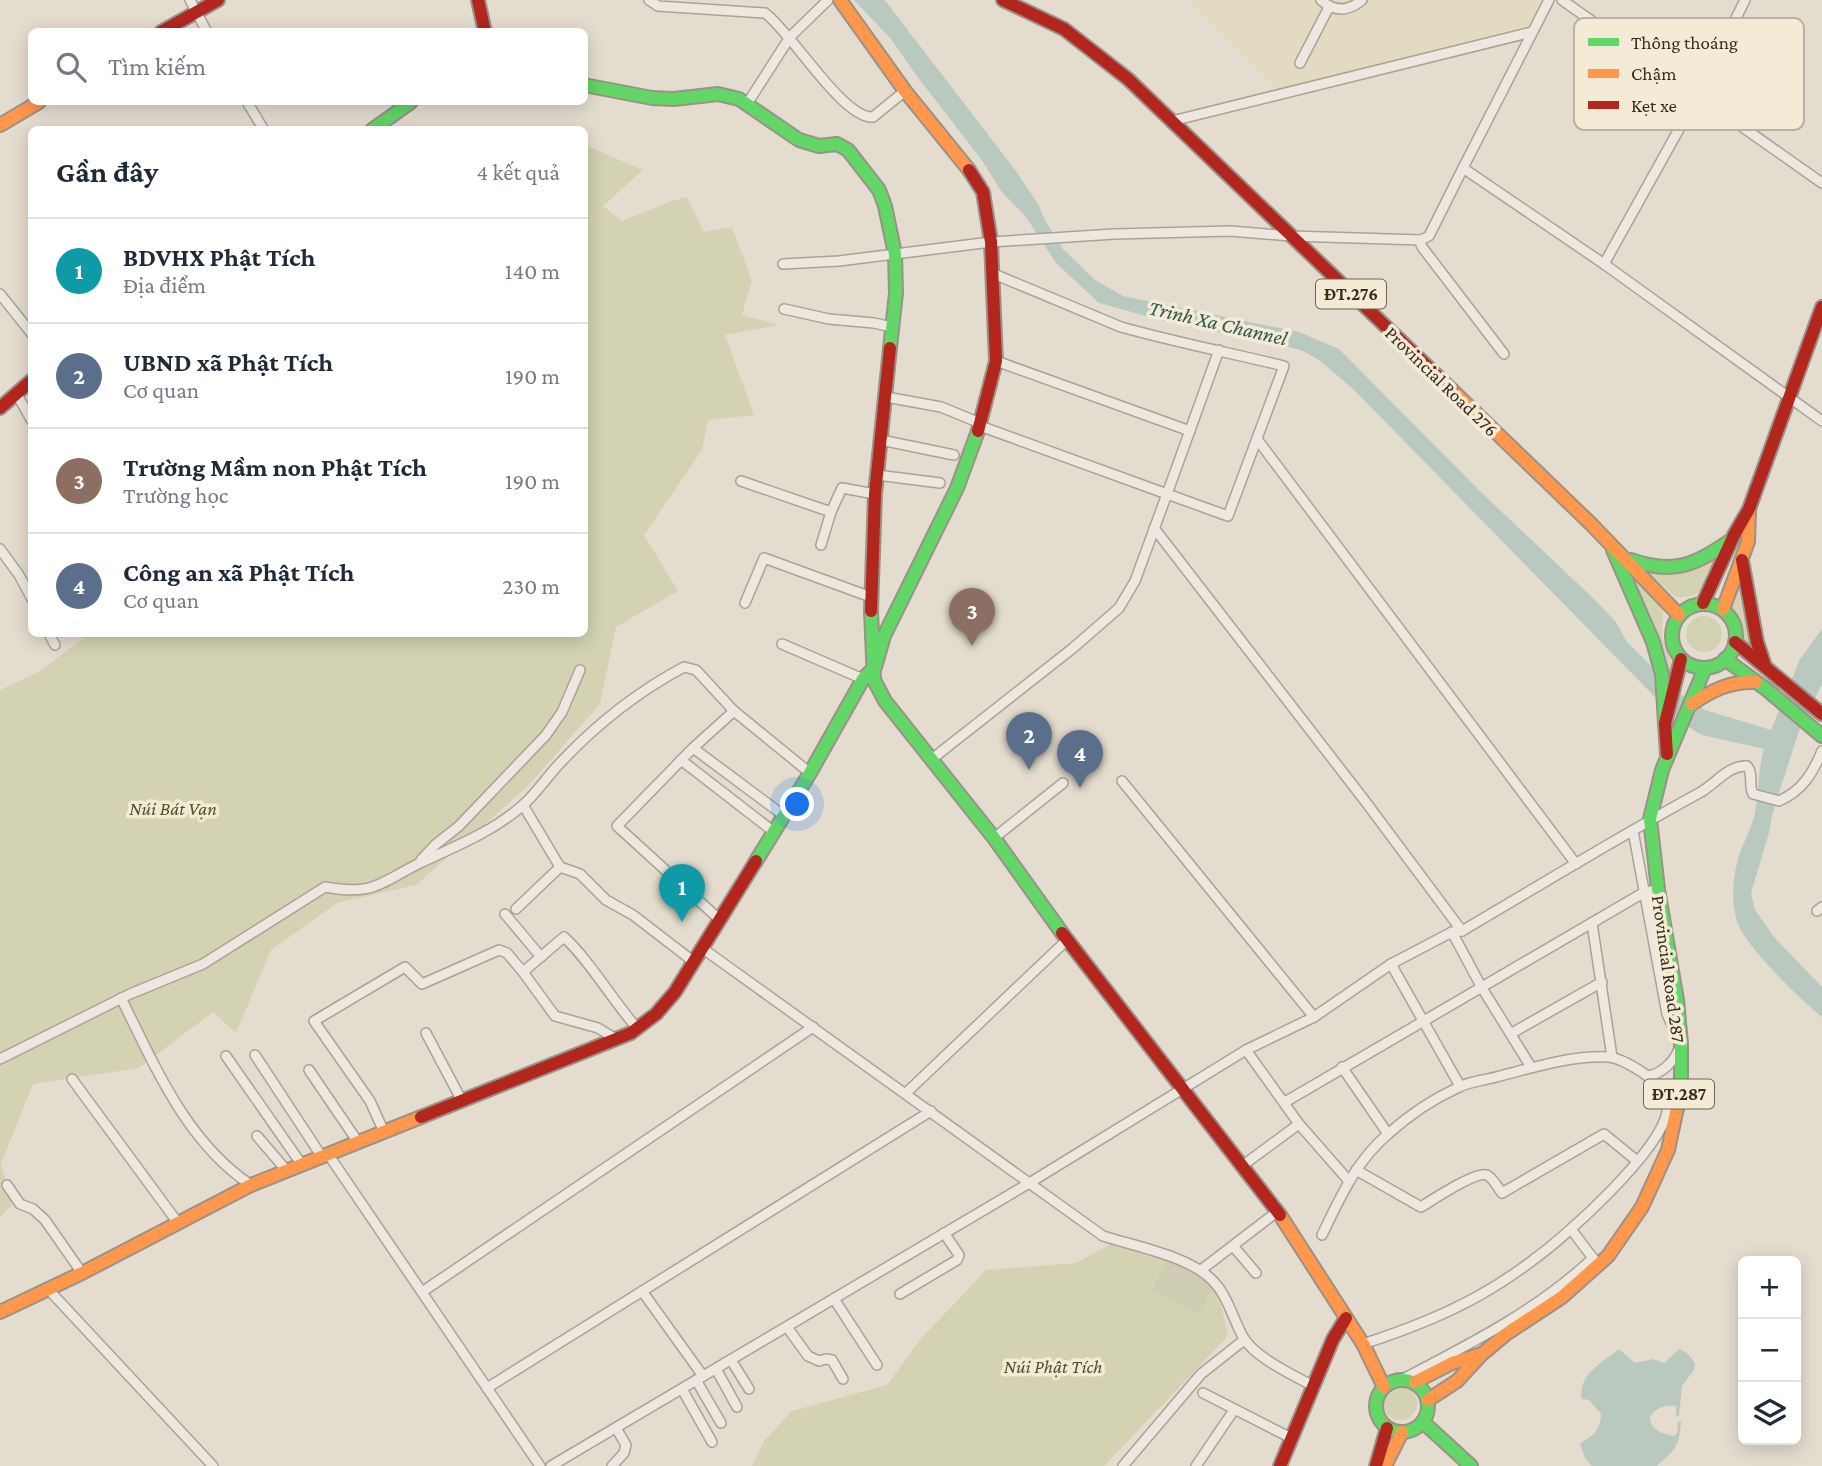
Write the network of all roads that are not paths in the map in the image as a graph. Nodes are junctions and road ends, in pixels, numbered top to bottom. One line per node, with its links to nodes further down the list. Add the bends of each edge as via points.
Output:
1 (218, 0): 12 (main road)
2 (478, 0): 17 (main road)
3 (649, 0): 19 (street, via 658,6 765,13)
4 (828, 0): 19 (street)
5 (840, 0): 22 (main road)
6 (1003, 0): 27 (main road, Provincial Road 276 / ĐT.276, via 1083,43)
7 (1362, 0): 11 (street, via 1346,9)
8 (1549, 0): 18 (street)
9 (1562, 0): 13 (street)
10 (1745, 0): 14 (street)
11 (1325, 3): 20 (street)
12 (193, 6): 15 (main road); 16 (street)
13 (1588, 18)
14 (1736, 18)
15 (166, 28)
16 (205, 28)
17 (484, 28)
18 (1532, 32): 27 (street); 33 (street)
19 (790, 37): 22 (street, via 842,100 864,117 873,117); 23 (street)
20 (1300, 63)
21 (588, 86): 23 (main road, via 654,98 718,94)
22 (905, 91): 37 (main road, via 979,183)
23 (747, 104): 38 (main road, via 799,141 837,144 854,155 886,206)
24 (34, 105): 28 (main road)
25 (249, 105): 29 (street)
26 (407, 105): 30 (main road)
27 (1172, 121): 35 (main road, Provincial Road 276 / ĐT.276)
28 (0, 124)
29 (262, 126)
30 (378, 126)
31 (1679, 130): 40 (street)
32 (1747, 130): 34 (street)
33 (1463, 168): 36 (street, via 1429,236); 40 (street)
34 (1822, 183)
35 (1291, 236): 36 (street); 37 (street, via 1230,231); 71 (main road, Provincial Road 276 / ĐT.276)
36 (1419, 240): 48 (street)
37 (991, 242): 38 (street); 41 (main road)
38 (895, 254): 39 (street); 45 (main road)
39 (783, 264)
40 (1604, 264): 53 (street)
41 (994, 274): 47 (street, via 1121,327); 49 (main road)
42 (0, 294): 46 (street)
43 (1822, 307): 53 (main road)
44 (784, 309): 45 (street)
45 (892, 327): 52 (main road)
46 (28, 329)
47 (1219, 350): 58 (street); 59 (street, via 1284,366)
48 (1504, 354)
49 (996, 361): 57 (main road); 58 (street)
50 (28, 383): 51 (main road)
51 (16, 393): 54 (main road); 55 (street)
52 (886, 397): 57 (street, via 941,407); 60 (main road)
53 (1788, 397): 56 (street); 67 (main road)
54 (0, 408)
55 (28, 414)
56 (1822, 421)
57 (979, 424): 66 (street); 91 (main road, via 957,488)
58 (1190, 431): 66 (street)
59 (1257, 439): 66 (street, via 1228,516); 113 (street)
60 (881, 440): 61 (street); 62 (main road)
61 (954, 455)
62 (877, 475): 64 (street); 65 (main road)
63 (741, 481): 68 (street)
64 (940, 483)
65 (875, 494): 68 (street, via 842,488); 77 (main road)
66 (1167, 494): 69 (street)
67 (1749, 509): 70 (main road); 75 (main road)
68 (831, 512): 72 (street)
69 (1154, 528): 100 (street, via 1129,593 1111,617); 121 (street, via 1357,790)
70 (1732, 539): 74 (main road, via 1703,559 1678,568 1647,567); 79 (main road)
71 (1609, 542): 74 (main road, Provincial Road 276 / ĐT.276); 96 (main road, via 1653,642 1662,674)
72 (821, 545)
73 (0, 549): 76 (street)
74 (1624, 557): 81 (main road, Provincial Road 276 / ĐT.276)
75 (1742, 560): 80 (main road); 88 (main road)
76 (28, 592)
77 (871, 597): 78 (street, via 764,558); 91 (main road)
78 (746, 603)
79 (1703, 603): 80 (main road); 81 (main road)
80 (1723, 610): 83 (main road, via 1734,624)
81 (1679, 615): 86 (main road, via 1671,638)
82 (51, 637): 85 (street)
83 (1735, 642): 87 (main road); 88 (main road)
84 (782, 643): 91 (street)
85 (55, 645)
86 (1681, 659): 89 (main road); 96 (main road, Provincial Road 287 / ĐT.287)
87 (1725, 660): 89 (main road); 92 (main road)
88 (1766, 667): 95 (main road)
89 (1706, 668): 93 (main road, Provincial Road 287 / ĐT.287)
90 (580, 670): 112 (street, via 562,712 546,735)
91 (868, 675): 100 (main road); 103 (main road)
92 (1757, 682): 93 (main road, via 1726,683); 97 (main road)
93 (1691, 705): 101 (main road, Provincial Road 287 / ĐT.287)
94 (734, 710): 98 (street); 103 (street); 106 (street, via 696,670 684,667 611,714)
95 (1822, 714)
96 (1665, 723): 101 (main road, Provincial Road 287 / ĐT.287)
97 (1819, 733)
98 (692, 748): 102 (street); 107 (street)
99 (1822, 751): 108 (street, via 1806,782 1779,801 1756,795 1750,789 1749,768 1738,766)
100 (932, 759): 111 (main road)
101 (1667, 759): 108 (main road, Provincial Road 287 / ĐT.287)
102 (681, 760): 110 (street); 119 (street, via 617,826)
103 (810, 773): 107 (main road)
104 (1122, 781): 131 (street)
105 (1063, 783): 111 (street)
106 (523, 805): 112 (street, via 475,838); 114 (street)
107 (783, 815): 110 (main road)
108 (1650, 819): 109 (street); 115 (main road, Provincial Road 287 / ĐT.287)
109 (1633, 831): 113 (street); 116 (street)
110 (774, 832): 119 (main road)
111 (995, 838): 122 (main road)
112 (418, 864): 130 (street, via 372,889 325,887 203,964)
113 (1576, 864): 121 (street)
114 (560, 867): 117 (street); 125 (street, via 580,874 606,900)
115 (1658, 889): 116 (street); 138 (main road, Provincial Road 287 / ĐT.287)
116 (1643, 893): 120 (street); 138 (street, via 1667,1014)
117 (516, 909)
118 (505, 914): 124 (street)
119 (720, 920): 123 (main road)
120 (1592, 923): 128 (street); 129 (street)
121 (1457, 931): 126 (street); 129 (street)
122 (1067, 940): 150 (main road); 151 (street)
123 (702, 948): 125 (main road); 133 (street)
124 (541, 957): 127 (street); 134 (street, via 564,937)
125 (694, 962): 134 (main road, via 676,992)
126 (1391, 964): 131 (street); 132 (street)
127 (523, 972): 137 (street, via 555,1016); 156 (street, via 499,950 422,984 405,967 314,1021 370,1101)
128 (1602, 982): 136 (street); 142 (street)
129 (1482, 988): 132 (street); 136 (street)
130 (121, 999): 143 (street); 169 (street, via 171,1098 235,1175)
131 (1314, 1017): 139 (street)
132 (1425, 1020): 144 (street); 149 (street)
133 (813, 1027): 151 (street); 182 (street)
134 (637, 1028): 137 (main road)
135 (426, 1033): 152 (street)
136 (1512, 1033): 145 (street)
137 (616, 1038): 152 (main road)
138 (1681, 1044): 147 (street, via 1675,1057); 176 (main road, Provincial Road 287 / ĐT.287, via 1676,1119 1668,1150 1634,1221)
139 (1247, 1050): 150 (street); 153 (street)
140 (255, 1055): 160 (street)
141 (226, 1056): 162 (street)
142 (1612, 1057): 145 (street); 147 (street)
143 (0, 1059)
144 (1342, 1067): 153 (street); 157 (street)
145 (1531, 1067): 149 (street)
146 (309, 1070): 159 (street)
147 (1648, 1076): 161 (street, via 1662,1091 1667,1110)
148 (72, 1079): 171 (street)
149 (1460, 1086): 157 (street)
150 (1181, 1089): 163 (main road); 167 (street)
151 (906, 1093): 154 (street)
152 (462, 1101): 156 (main road)
153 (1285, 1102): 155 (street)
154 (931, 1111): 167 (street); 181 (street)
155 (1299, 1124): 163 (street); 166 (street)
156 (384, 1132): 159 (main road)
157 (1388, 1133): 164 (street)
158 (257, 1136): 165 (street)
159 (358, 1142): 160 (main road)
160 (325, 1155): 162 (main road); 182 (street)
161 (1637, 1161): 164 (street, via 1604,1135 1502,1193 1492,1179 1482,1175 1421,1208); 172 (street)
162 (302, 1164): 165 (main road)
163 (1242, 1166): 170 (main road)
164 (1356, 1170): 166 (street)
165 (287, 1171): 169 (main road)
166 (1348, 1180): 174 (street)
167 (1031, 1182): 173 (street); 177 (street, via 1103,1236)
168 (7, 1185): 178 (street, via 20,1204 45,1220)
169 (251, 1185): 171 (main road)
170 (1278, 1211): 175 (street); 186 (main road)
171 (178, 1223): 178 (main road)
172 (1571, 1229): 176 (street); 189 (street, via 1535,1260 1479,1295 1411,1329)
173 (944, 1233): 183 (street, via 959,1255 957,1260); 184 (street)
174 (1322, 1235)
175 (1233, 1245): 177 (street); 179 (street)
176 (1596, 1262): 190 (main road, Provincial Road 287 / ĐT.287, via 1562,1297); 196 (street)
177 (1201, 1270): 188 (street, via 1214,1282)
178 (82, 1273): 180 (main road)
179 (1256, 1273)
180 (48, 1289): 185 (main road); 213 (street)
181 (642, 1291): 194 (street); 199 (street)
182 (422, 1292): 199 (street)
183 (900, 1294)
184 (834, 1299): 187 (street); 192 (street)
185 (0, 1312)
186 (1346, 1318): 189 (main road); 197 (main road)
187 (787, 1327): 191 (street); 195 (street, via 808,1356 832,1360)
188 (1244, 1340): 197 (street); 217 (street, via 1201,1374)
189 (1363, 1344): 198 (main road)
190 (1482, 1354): 196 (main road, Provincial Road 287 / ĐT.287); 203 (main road, Provincial Road 287 / ĐT.287, via 1457,1381)
191 (731, 1360): 193 (street); 201 (street)
192 (877, 1365)
193 (716, 1369): 194 (street); 204 (street)
194 (700, 1378): 200 (street); 207 (street)
195 (843, 1379)
196 (1409, 1381): 198 (main road, via 1395,1380); 203 (main road, via 1425,1391)
197 (1313, 1386): 211 (main road)
198 (1384, 1387): 209 (main road, via 1376,1410)
199 (487, 1388): 214 (street)
200 (682, 1389): 208 (street); 212 (street)
201 (749, 1389)
202 (1203, 1393): 205 (street)
203 (1428, 1399): 206 (main road)
204 (737, 1407)
205 (1234, 1410): 211 (street); 218 (street)
206 (1423, 1422): 210 (main road); 223 (main road)
207 (721, 1423)
208 (616, 1428): 215 (street); 216 (street, via 626,1445)
209 (1387, 1428): 210 (main road); 220 (main road)
210 (1403, 1432): 221 (main road); 222 (main road)
211 (1291, 1438): 219 (main road)
212 (712, 1442)
213 (213, 1466)
214 (540, 1466)
215 (551, 1466)
216 (612, 1466)
217 (1122, 1466)
218 (1196, 1466)
219 (1280, 1466)
220 (1376, 1466)
221 (1385, 1466)
222 (1395, 1466)
223 (1471, 1466)

